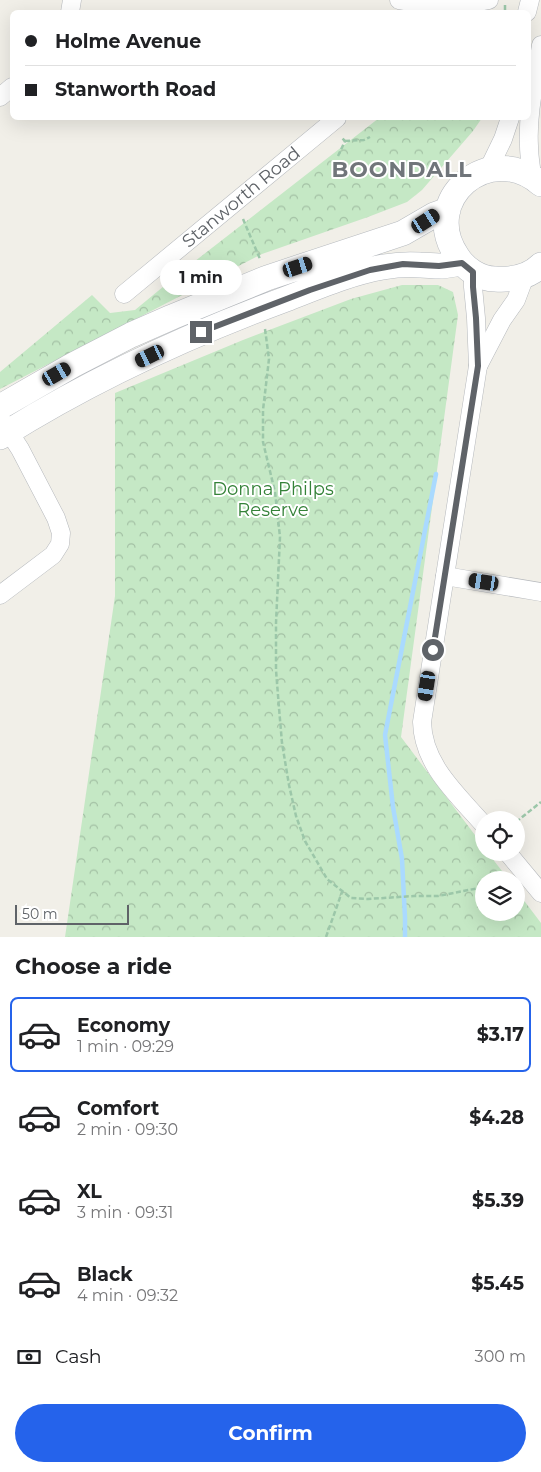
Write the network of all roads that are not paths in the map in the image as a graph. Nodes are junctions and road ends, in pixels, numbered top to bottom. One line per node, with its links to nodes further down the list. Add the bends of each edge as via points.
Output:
1 (399, 0): 3 (street)
2 (497, 2): 4 (street, via 471,2)
3 (423, 8): 4 (street)
4 (454, 10)
5 (541, 46): 8 (street)
6 (10, 89): 7 (street)
7 (0, 97)
8 (531, 109)
9 (335, 120): 17 (street, Stanworth Road)
10 (509, 120): 12 (street)
11 (530, 120): 13 (street, via 528,145)
12 (488, 170): 13 (main road, via 518,170); 14 (main road, via 462,184)
13 (537, 180)
14 (448, 210): 15 (main road, via 446,229 451,247); 19 (main road, via 403,234 267,278 164,320 73,365)
15 (467, 268): 16 (main road, via 490,279 508,280); 18 (street, via 473,287); 20 (main road, via 403,264 310,290 201,332)
16 (533, 270): 18 (street)
17 (124, 294)
18 (478, 366): 21 (street)
19 (0, 407)
20 (3, 429): 23 (street, via 20,449 60,526 61,538 53,555)
21 (445, 576): 22 (street); 24 (street, via 422,730 428,754 441,776)
22 (541, 592)
23 (0, 595)
24 (475, 815)
25 (514, 861): 26 (street)
26 (541, 893)

